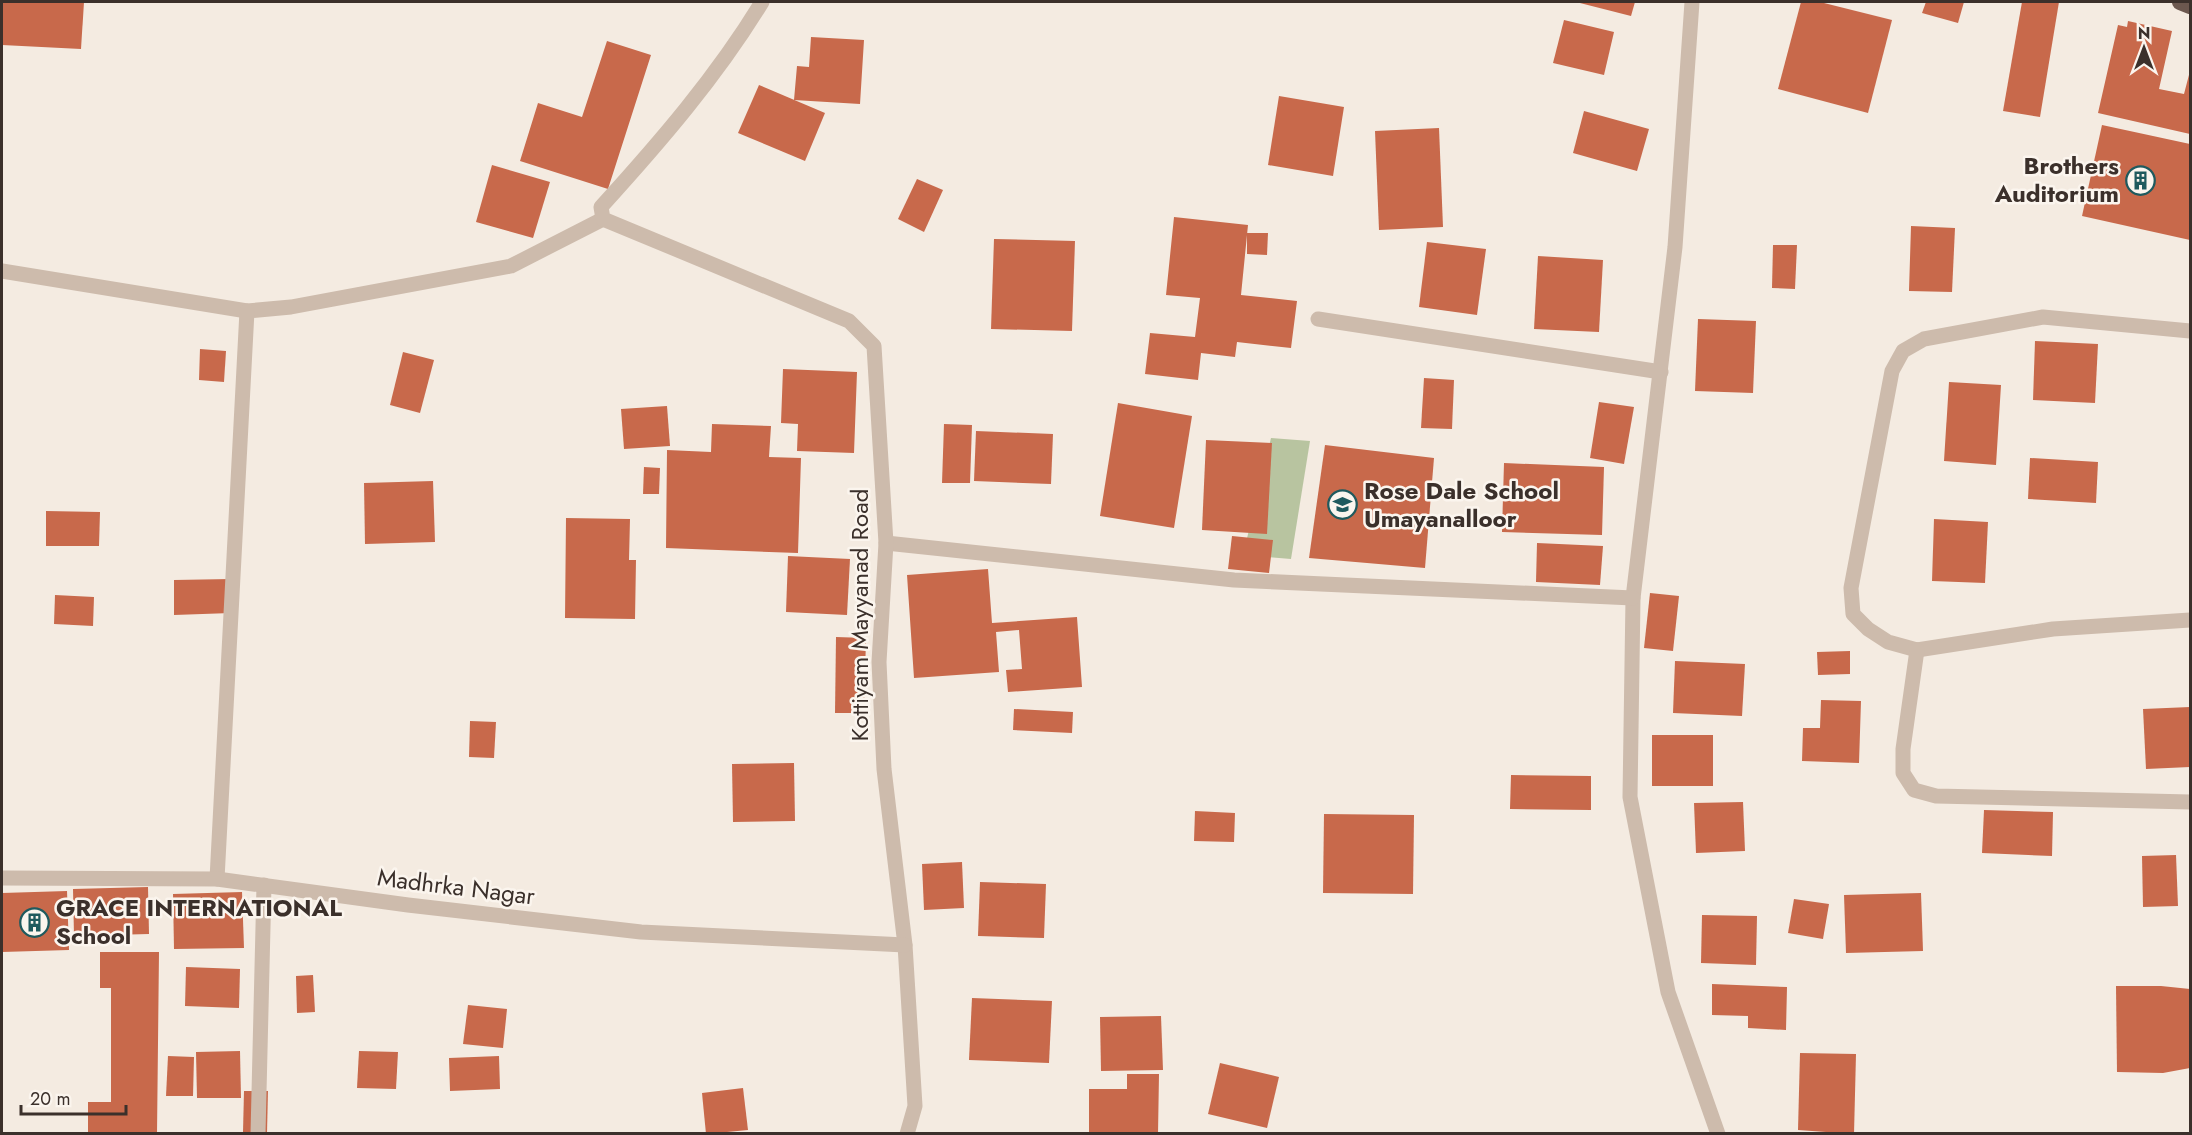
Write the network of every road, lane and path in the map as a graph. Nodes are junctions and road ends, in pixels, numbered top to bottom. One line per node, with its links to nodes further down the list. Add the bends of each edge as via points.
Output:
1 (762, 2): 5 (street, via 732,51 602,207)
2 (1692, 2): 10 (street, via 1675,247)
3 (2180, 2): 4 (highway)
4 (2190, 6)
5 (603, 219): 7 (street, via 511,266 291,307); 11 (street, Kottiyam Mayyanad Road, via 849,321 874,346)
6 (2, 271): 7 (street)
7 (247, 311): 17 (street)
8 (1318, 319): 10 (street)
9 (2190, 331): 14 (street, via 2043,317 1924,339 1903,351 1892,371 1851,588 1852,614 1888,642)
10 (1661, 372): 12 (street)
11 (886, 543): 12 (street, via 1234,580); 19 (street, Kottiyam Mayyanad Road, via 879,662 884,769)
12 (1633, 598): 22 (street, via 1630,797 1668,992)
13 (2190, 620): 14 (street, via 2053,628)
14 (1917, 650): 15 (street, via 1903,749 1903,773 1914,790 1936,796)
15 (2190, 802)
16 (2, 878): 17 (street, Madhrka Nagar)
17 (217, 879): 18 (street, Madhrka Nagar)
18 (264, 885): 19 (street, Madhrka Nagar, via 641,932); 20 (street)
19 (904, 945): 21 (street, Kottiyam Mayyanad Road, via 915,1106)
20 (258, 1134)
21 (907, 1134)
22 (1718, 1134)

